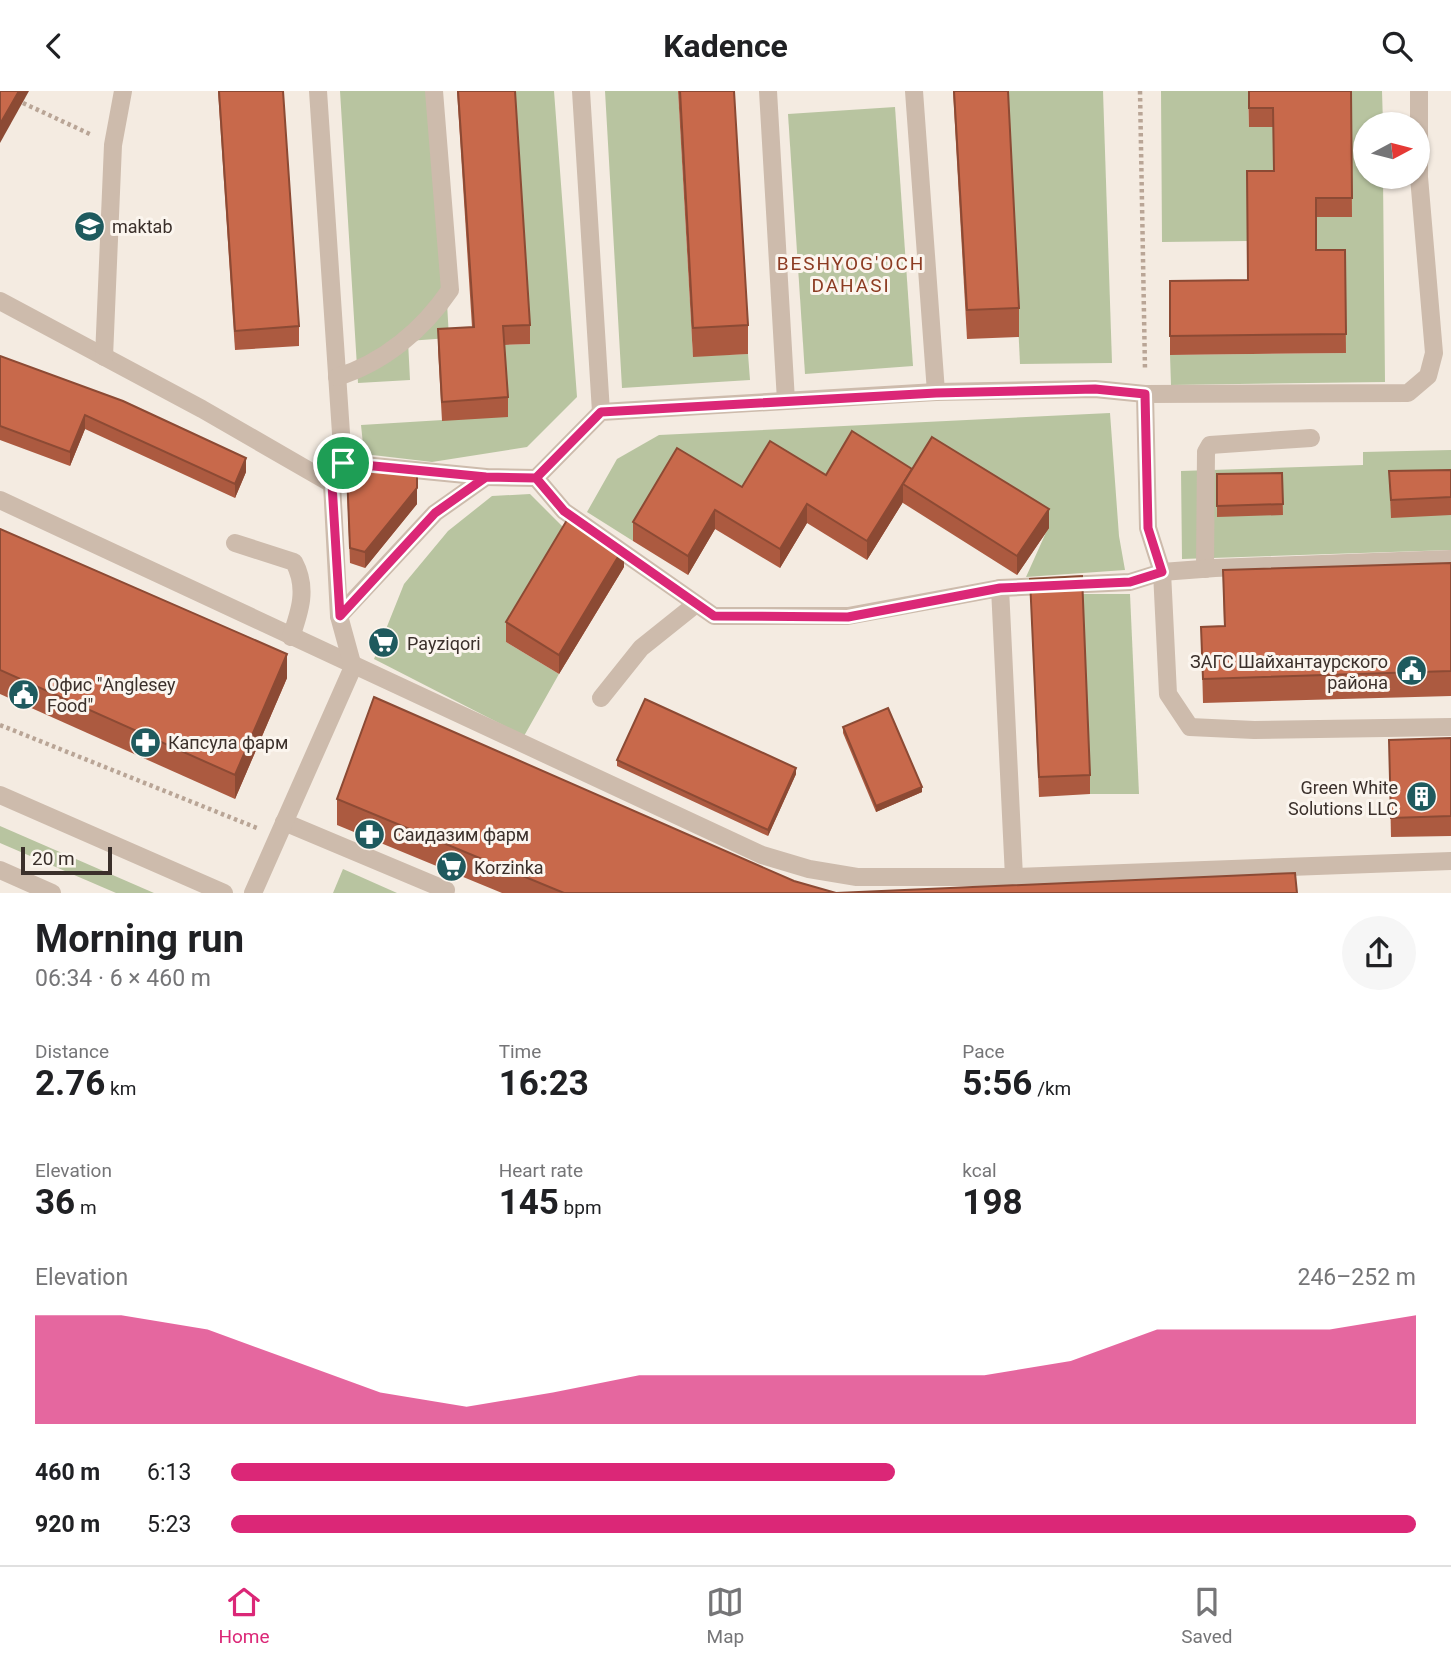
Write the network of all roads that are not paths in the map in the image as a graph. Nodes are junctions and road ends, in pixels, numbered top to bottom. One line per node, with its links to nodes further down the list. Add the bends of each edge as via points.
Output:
1 (123, 91): 9 (street, via 113,145)
2 (318, 91): 10 (street)
3 (434, 91): 10 (street, via 450,290 423,326 366,368)
4 (581, 91): 14 (street)
5 (768, 91): 13 (street)
6 (914, 91): 11 (street)
7 (1419, 91): 12 (street, via 1419,177 1434,353 1428,376 1408,393)
8 (0, 301): 9 (street)
9 (104, 357): 19 (street)
10 (337, 377): 16 (street)
11 (936, 393): 12 (street, via 1095,389); 13 (street)
12 (1145, 394): 24 (street, via 1148,528)
13 (786, 401): 14 (street)
14 (601, 412): 18 (street)
15 (1311, 438): 23 (street, via 1210,445 1206,452)
16 (343, 463): 17 (street); 19 (street)
17 (486, 477): 18 (street); 27 (street, via 435,513)
18 (536, 478): 26 (street, via 564,511)
19 (332, 484): 27 (street)
20 (0, 500): 28 (street)
21 (235, 543): 28 (street, via 295,562 303,578)
22 (1451, 559): 23 (street)
23 (1205, 569): 24 (street)
24 (1162, 572): 25 (street, via 1130,582); 31 (street, via 1168,694 1190,727)
25 (1000, 588): 26 (street, via 848,617 714,616); 36 (street)
26 (696, 604): 30 (street, via 641,648)
27 (340, 616): 29 (street)
28 (291, 637): 29 (street)
29 (353, 667): 33 (street); 36 (street, via 762,855 857,877)
30 (601, 698)
31 (1451, 727)
32 (0, 795): 39 (street)
33 (281, 829): 37 (street); 40 (street)
34 (1451, 861): 36 (street)
35 (0, 870): 38 (street)
36 (1014, 877)
37 (446, 890)
38 (52, 893)
39 (224, 893)
40 (253, 893)

